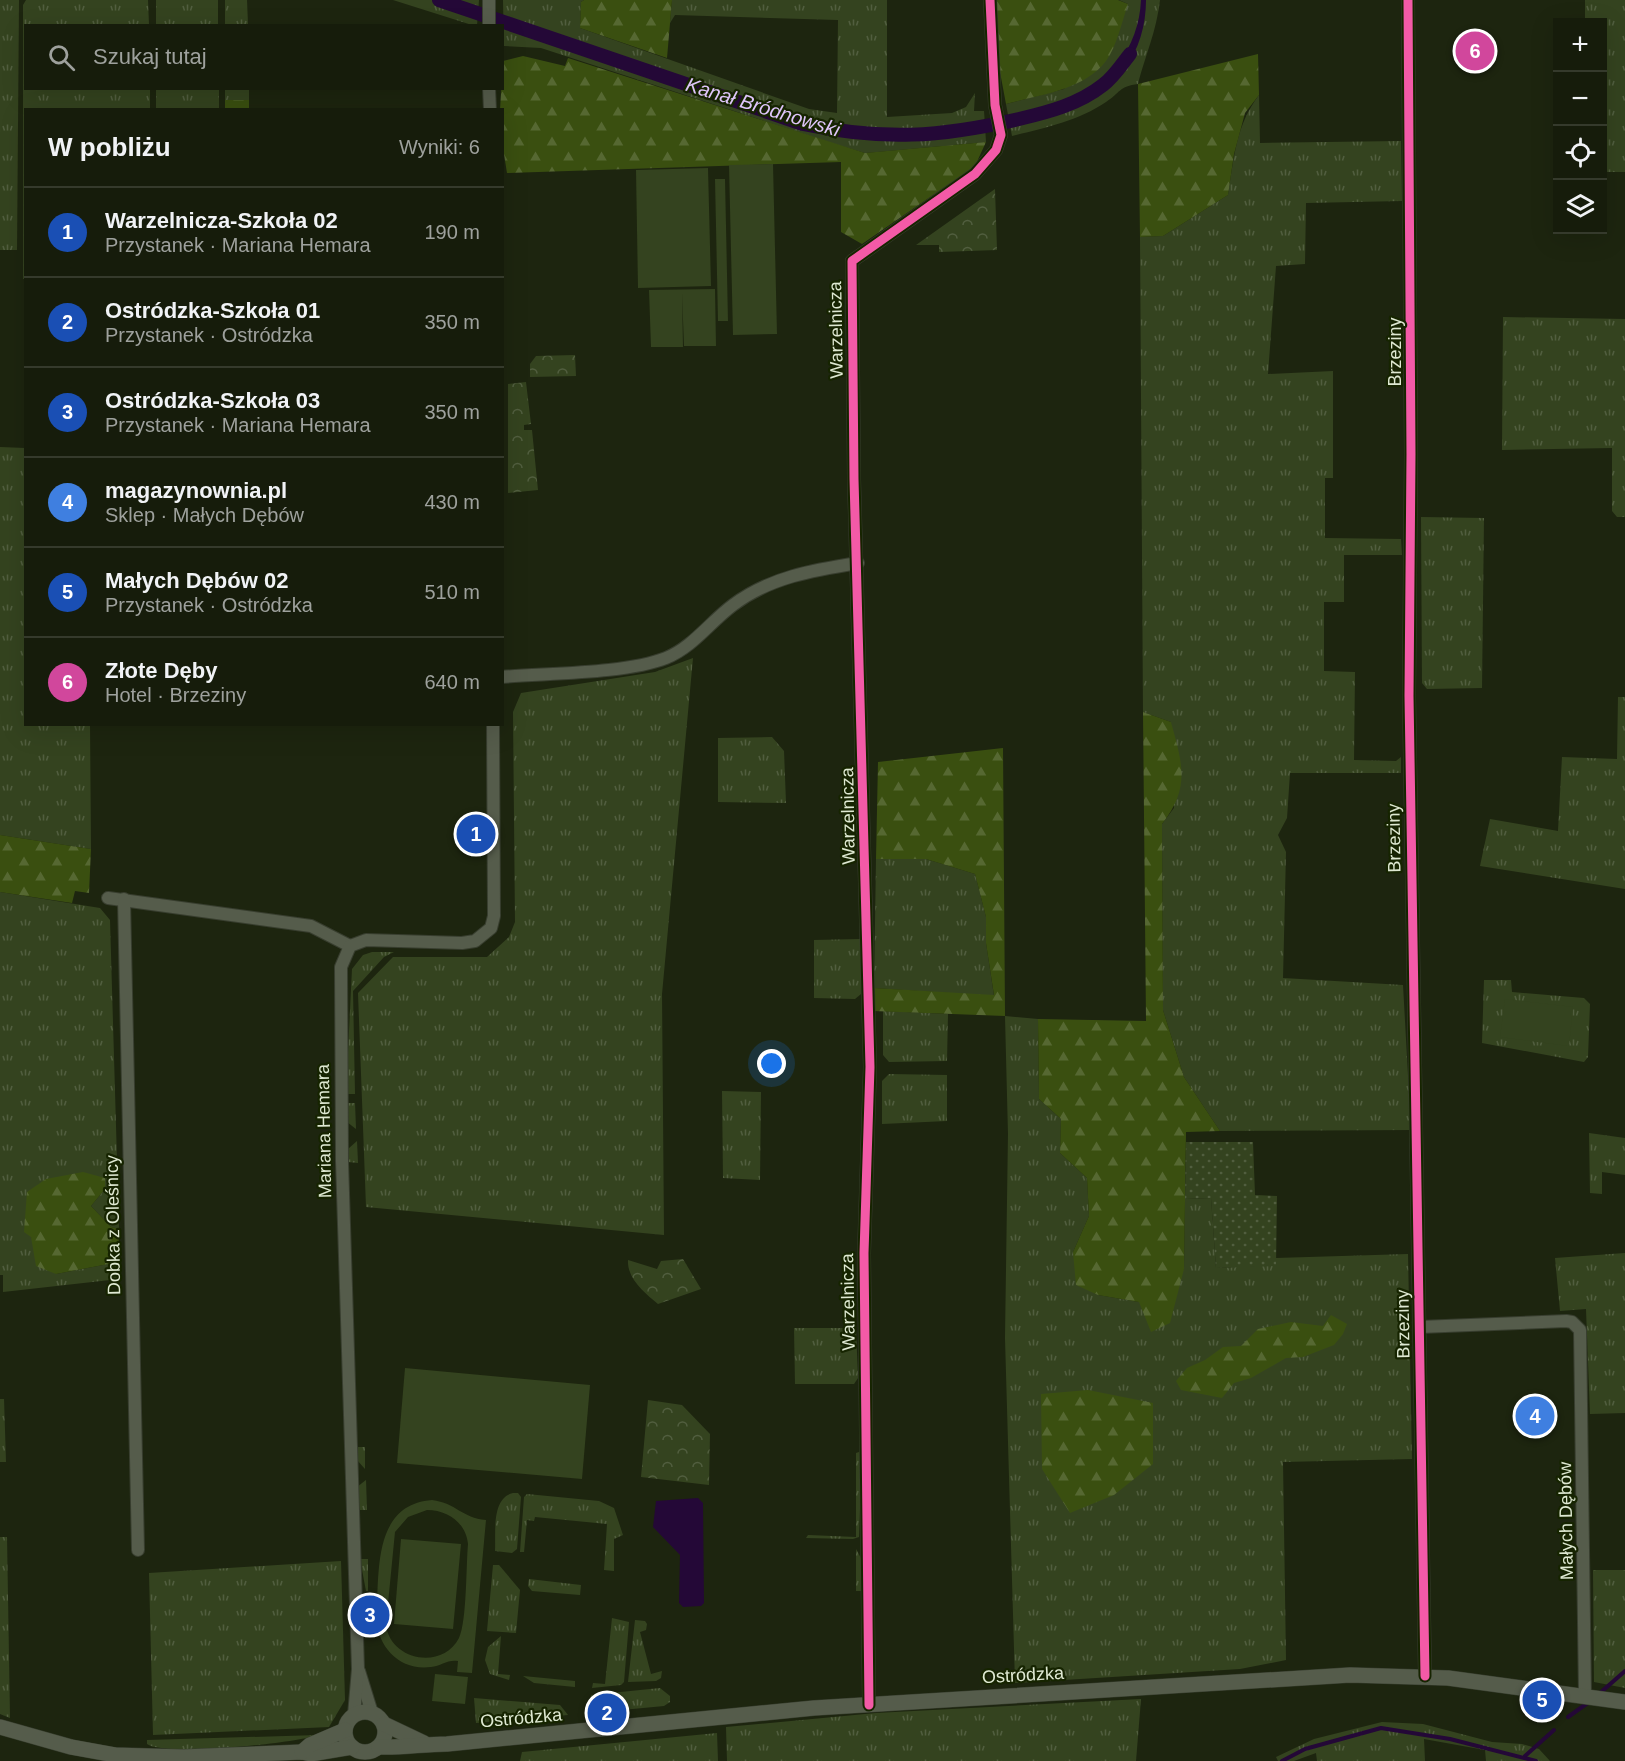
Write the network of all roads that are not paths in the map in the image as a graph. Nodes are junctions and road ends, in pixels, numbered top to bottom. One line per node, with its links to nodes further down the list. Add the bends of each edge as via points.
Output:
1 (489, 0): 4 (street)
2 (990, 0): 7 (street, Warzelnicza, via 995,105 1001,135 996,150 975,174 852,261)
3 (1408, 0): 13 (street, Brzeziny, via 1412,454 1409,696)
4 (489, 24)
5 (489, 90): 6 (street)
6 (489, 108)
7 (858, 563): 8 (street, via 796,575 748,594 689,644 665,658 621,667); 19 (street, Warzelnicza, via 870,1067 864,1243)
8 (504, 677)
9 (493, 726): 12 (street, via 491,928 475,941 462,943 366,940)
10 (108, 898): 11 (street)
11 (124, 899): 12 (street, via 311,926); 14 (street, Dobka z Oleśnicy)
12 (350, 946): 15 (street, Mariana Hemara, via 341,967 340,989)
13 (1420, 1327): 16 (street, Brzeziny); 17 (street, Małych Dębów, via 1566,1321 1578,1326)
14 (138, 1550)
15 (358, 1670): 20 (street, Mariana Hemara); 21 (street, Mariana Hemara)
16 (1425, 1676): 17 (street, Ostródzka); 19 (street, Ostródzka, via 1350,1675)
17 (1585, 1696): 18 (street, Ostródzka)
18 (1625, 1702)
19 (869, 1705): 25 (street, Ostródzka, via 613,1730)
20 (372, 1713): 21 (street); 22 (street)
21 (354, 1715): 24 (street)
22 (384, 1724): 25 (street, Ostródzka); 27 (street, via 385,1736)
23 (0, 1726): 29 (street, via 71,1747)
24 (345, 1730): 26 (street); 28 (street, via 310,1744)
25 (424, 1743): 27 (street, Ostródzka, via 413,1747)
26 (352, 1747): 27 (street, via 369,1752); 28 (street)
27 (379, 1747)
28 (302, 1752): 29 (street)
29 (137, 1759)

